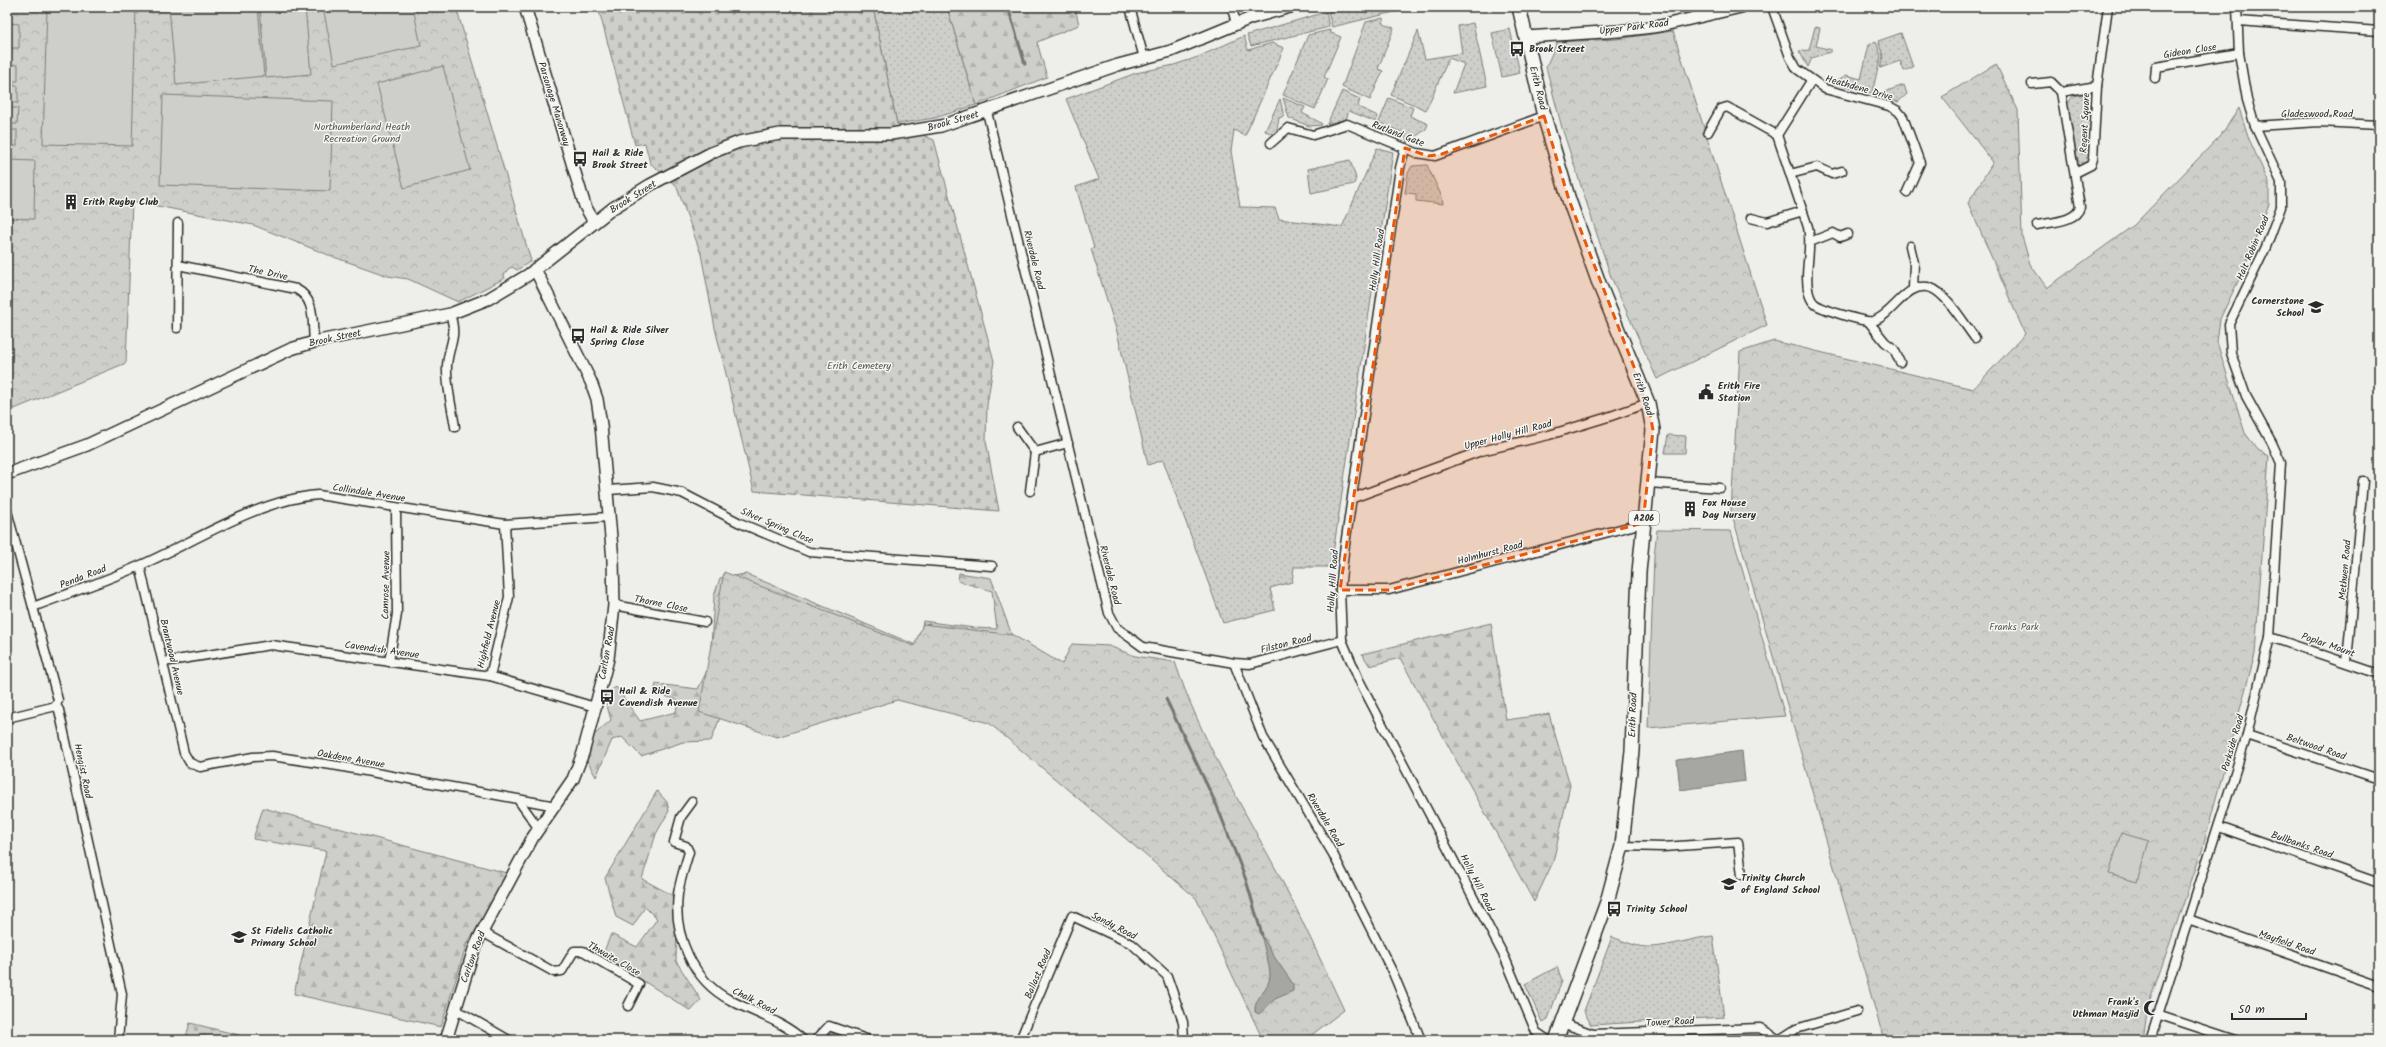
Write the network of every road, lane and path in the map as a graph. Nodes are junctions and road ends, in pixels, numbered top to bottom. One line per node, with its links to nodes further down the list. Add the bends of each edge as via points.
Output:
1 (525, 7): 35 (street, Parsonage Manorway, via 585,206)
2 (1130, 7): 15 (street)
3 (1232, 7): 11 (street)
4 (1290, 7): 11 (street, Brook Street)
5 (1519, 7): 13 (main road, Erith Road / A206)
6 (1740, 7): 13 (street, Upper Park Road, via 1660,26)
7 (1772, 7): 17 (street, Heathdene Drive, via 1790,57 1797,69)
8 (2108, 7): 19 (street, Regent Square)
9 (2237, 7): 10 (street, Halt Robin Road)
10 (2238, 21): 12 (street); 14 (street, Halt Robin Road)
11 (1236, 25): 15 (street, Brook Street, via 1171,51)
12 (2379, 31)
13 (1526, 37): 22 (main road, Erith Road / A206)
14 (2239, 53): 16 (street, Gideon Close, via 2156,67); 24 (street, Halt Robin Road, via 2247,100)
15 (1144, 58): 21 (street, Brook Street)
16 (2154, 78)
17 (1811, 81): 26 (street); 32 (street, Heathdene Drive, via 1825,89 1889,106 1901,114 1920,163)
18 (2032, 84): 20 (street, via 2051,82)
19 (2097, 86): 20 (street, Regent Square); 30 (street, Regent Square, via 2094,159 2090,165)
20 (2061, 92): 30 (street, Regent Square)
21 (987, 112): 35 (street, Brook Street, via 940,126 897,133 780,134 739,142 650,185); 53 (street, Riverdale Road)
22 (1544, 116): 28 (street, Rutland Gate, via 1442,154 1428,156); 50 (main road, Erith Road / A206, via 1586,249)
23 (2379, 125): 24 (street, Gladeswood Road, via 2319,122)
24 (2255, 126): 54 (street, Halt Robin Road, via 2281,182 2281,207 2266,247 2229,324 2230,346 2246,396)
25 (1708, 132): 26 (street, via 1722,110 1727,107)
26 (1777, 134): 31 (street)
27 (1271, 143): 28 (street, Rutland Gate, via 1288,128 1313,135 1347,124)
28 (1405, 148): 62 (street, Holly Hill Road, via 1400,168)
29 (1842, 171): 31 (street, via 1832,174 1817,167)
30 (2075, 173): 37 (street, Regent Square, via 2080,206 2078,212 2071,218)
31 (1790, 174): 33 (street)
32 (1907, 192)
33 (1803, 211): 34 (street, via 1767,222); 39 (street)
34 (1751, 218)
35 (594, 222): 42 (street, Brook Street)
36 (178, 223): 41 (street)
37 (2037, 225)
38 (1848, 234): 39 (street, via 1840,237 1833,233)
39 (1810, 242): 45 (street, via 1808,285 1809,294 1815,304)
40 (1910, 246): 43 (street, via 1914,263)
41 (178, 265): 46 (street); 48 (street, The Drive, via 296,289 305,294 310,303)
42 (535, 269): 44 (street, Brook Street, via 499,293); 60 (street, Carlton Road, via 598,399)
43 (1914, 289): 45 (street, via 1879,318); 47 (street, via 1922,287 1940,292)
44 (450, 314): 48 (street, Brook Street); 51 (street, via 454,337 448,373)
45 (1869, 322): 49 (street, via 1884,342 1894,349)
46 (177, 328)
47 (1975, 338)
48 (314, 342): 56 (street, Brook Street, via 284,353 87,445)
49 (1900, 362)
50 (1648, 403): 58 (main road, Erith Road / A206, via 1653,430); 62 (street, Upper Holly Hill Road, via 1608,418 1481,451)
51 (455, 427)
52 (1016, 427): 55 (street)
53 (1068, 443): 55 (street); 79 (street, Riverdale Road, via 1109,614 1117,628 1143,647)
54 (2272, 443): 74 (street, Parkside Road, via 2281,463)
55 (1035, 452): 61 (street)
56 (7, 474)
57 (2363, 480): 78 (street, Methuen Road)
58 (1648, 483): 59 (street); 66 (main road, Erith Road / A206)
59 (1720, 488)
60 (608, 490): 65 (street, Carlton Road); 69 (street, Silver Spring Close, via 653,487 682,493 740,523 809,552)
61 (1030, 491)
62 (1353, 498): 70 (street, Holly Hill Road)
63 (396, 508): 67 (street, Collindale Avenue); 68 (street, Collindale Avenue, via 318,495 302,496 258,510); 77 (street, Camrose Avenue, via 397,614)
64 (7, 511): 72 (street, Hengist Road)
65 (609, 517): 67 (street, Collindale Avenue); 71 (street, Carlton Road)
66 (1644, 523): 70 (street, Holmhurst Road, via 1389,590); 93 (main road, Erith Road / A206, via 1638,572 1632,751)
67 (506, 524): 81 (street, Highfield Avenue, via 509,597)
68 (140, 566): 72 (street, Penda Road); 76 (street, Brantwood Avenue)
69 (992, 566)
70 (1340, 590): 75 (street, Holly Hill Road)
71 (614, 605): 73 (street, Thorne Close); 83 (street, Carlton Road, via 608,659)
72 (33, 606): 82 (street, Hengist Road, via 58,700)
73 (705, 622)
74 (2270, 637): 78 (street, Poplar Mount); 85 (street, Parkside Road)
75 (1342, 640): 79 (street, Filston Road, via 1250,664); 114 (street, Holly Hill Road, via 1359,680 1505,958 1536,1032)
76 (163, 662): 77 (street, Cavendish Avenue, via 270,645); 86 (street, Brantwood Avenue)
77 (390, 662): 81 (street, Cavendish Avenue)
78 (2347, 662): 80 (street, Poplar Mount)
79 (1234, 663): 113 (street, Riverdale Road, via 1263,737 1334,854 1399,986)
80 (2379, 674)
81 (490, 676): 83 (street, Cavendish Avenue)
82 (56, 706): 84 (street); 105 (street, Hengist Road, via 59,710 122,994)
83 (595, 707): 90 (street, Carlton Road, via 573,779)
84 (7, 718)
85 (2247, 734): 87 (street, Beltwood Road); 91 (street, Parkside Road)
86 (184, 753): 88 (street, Oakdene Avenue, via 190,763 200,768 253,757 272,756)
87 (2379, 779)
88 (519, 801): 90 (street, Oakdene Avenue); 92 (street)
89 (692, 802): 108 (street, Chalk Road, via 681,817 674,842 686,846 689,852 678,894 678,914 686,954 700,974 721,994 787,1028)
90 (556, 806): 92 (street, Carlton Road)
91 (2219, 827): 95 (street, Bullbanks Road); 97 (street, Parkside Road)
92 (539, 829): 98 (street, Carlton Road)
93 (1622, 846): 94 (street, via 1738,842); 104 (main road, Erith Road / A206, via 1607,902)
94 (1742, 876)
95 (2379, 882)
96 (1072, 916): 111 (street, Ballast Road); 112 (street, Sandy Road, via 1132,944 1167,976 1183,1022)
97 (2188, 919): 99 (street, Mayfield Road); 103 (street, Parkside Road)
98 (482, 932): 100 (street, Thwaite Close, via 554,972 562,971 574,951 583,951 639,984); 101 (street, Carlton Road)
99 (2379, 986)
100 (628, 1006)
101 (456, 1009): 106 (street, Carlton Road); 107 (street)
102 (1857, 1011): 116 (street, Tower Road, via 1796,1029)
103 (2158, 1014): 117 (street, Parkside Road); 118 (street)
104 (1562, 1023): 115 (main road, Erith Road / A206); 116 (street, Tower Road, via 1593,1034 1760,1028)
105 (118, 1040)
106 (446, 1040)
107 (509, 1040)
108 (803, 1040)
109 (816, 1040): 110 (street, via 829,1026)
110 (870, 1040)
111 (1020, 1040)
112 (1184, 1040)
113 (1421, 1040)
114 (1548, 1040)
115 (1556, 1040)
116 (1779, 1040)
117 (2150, 1040)
118 (2236, 1040)

